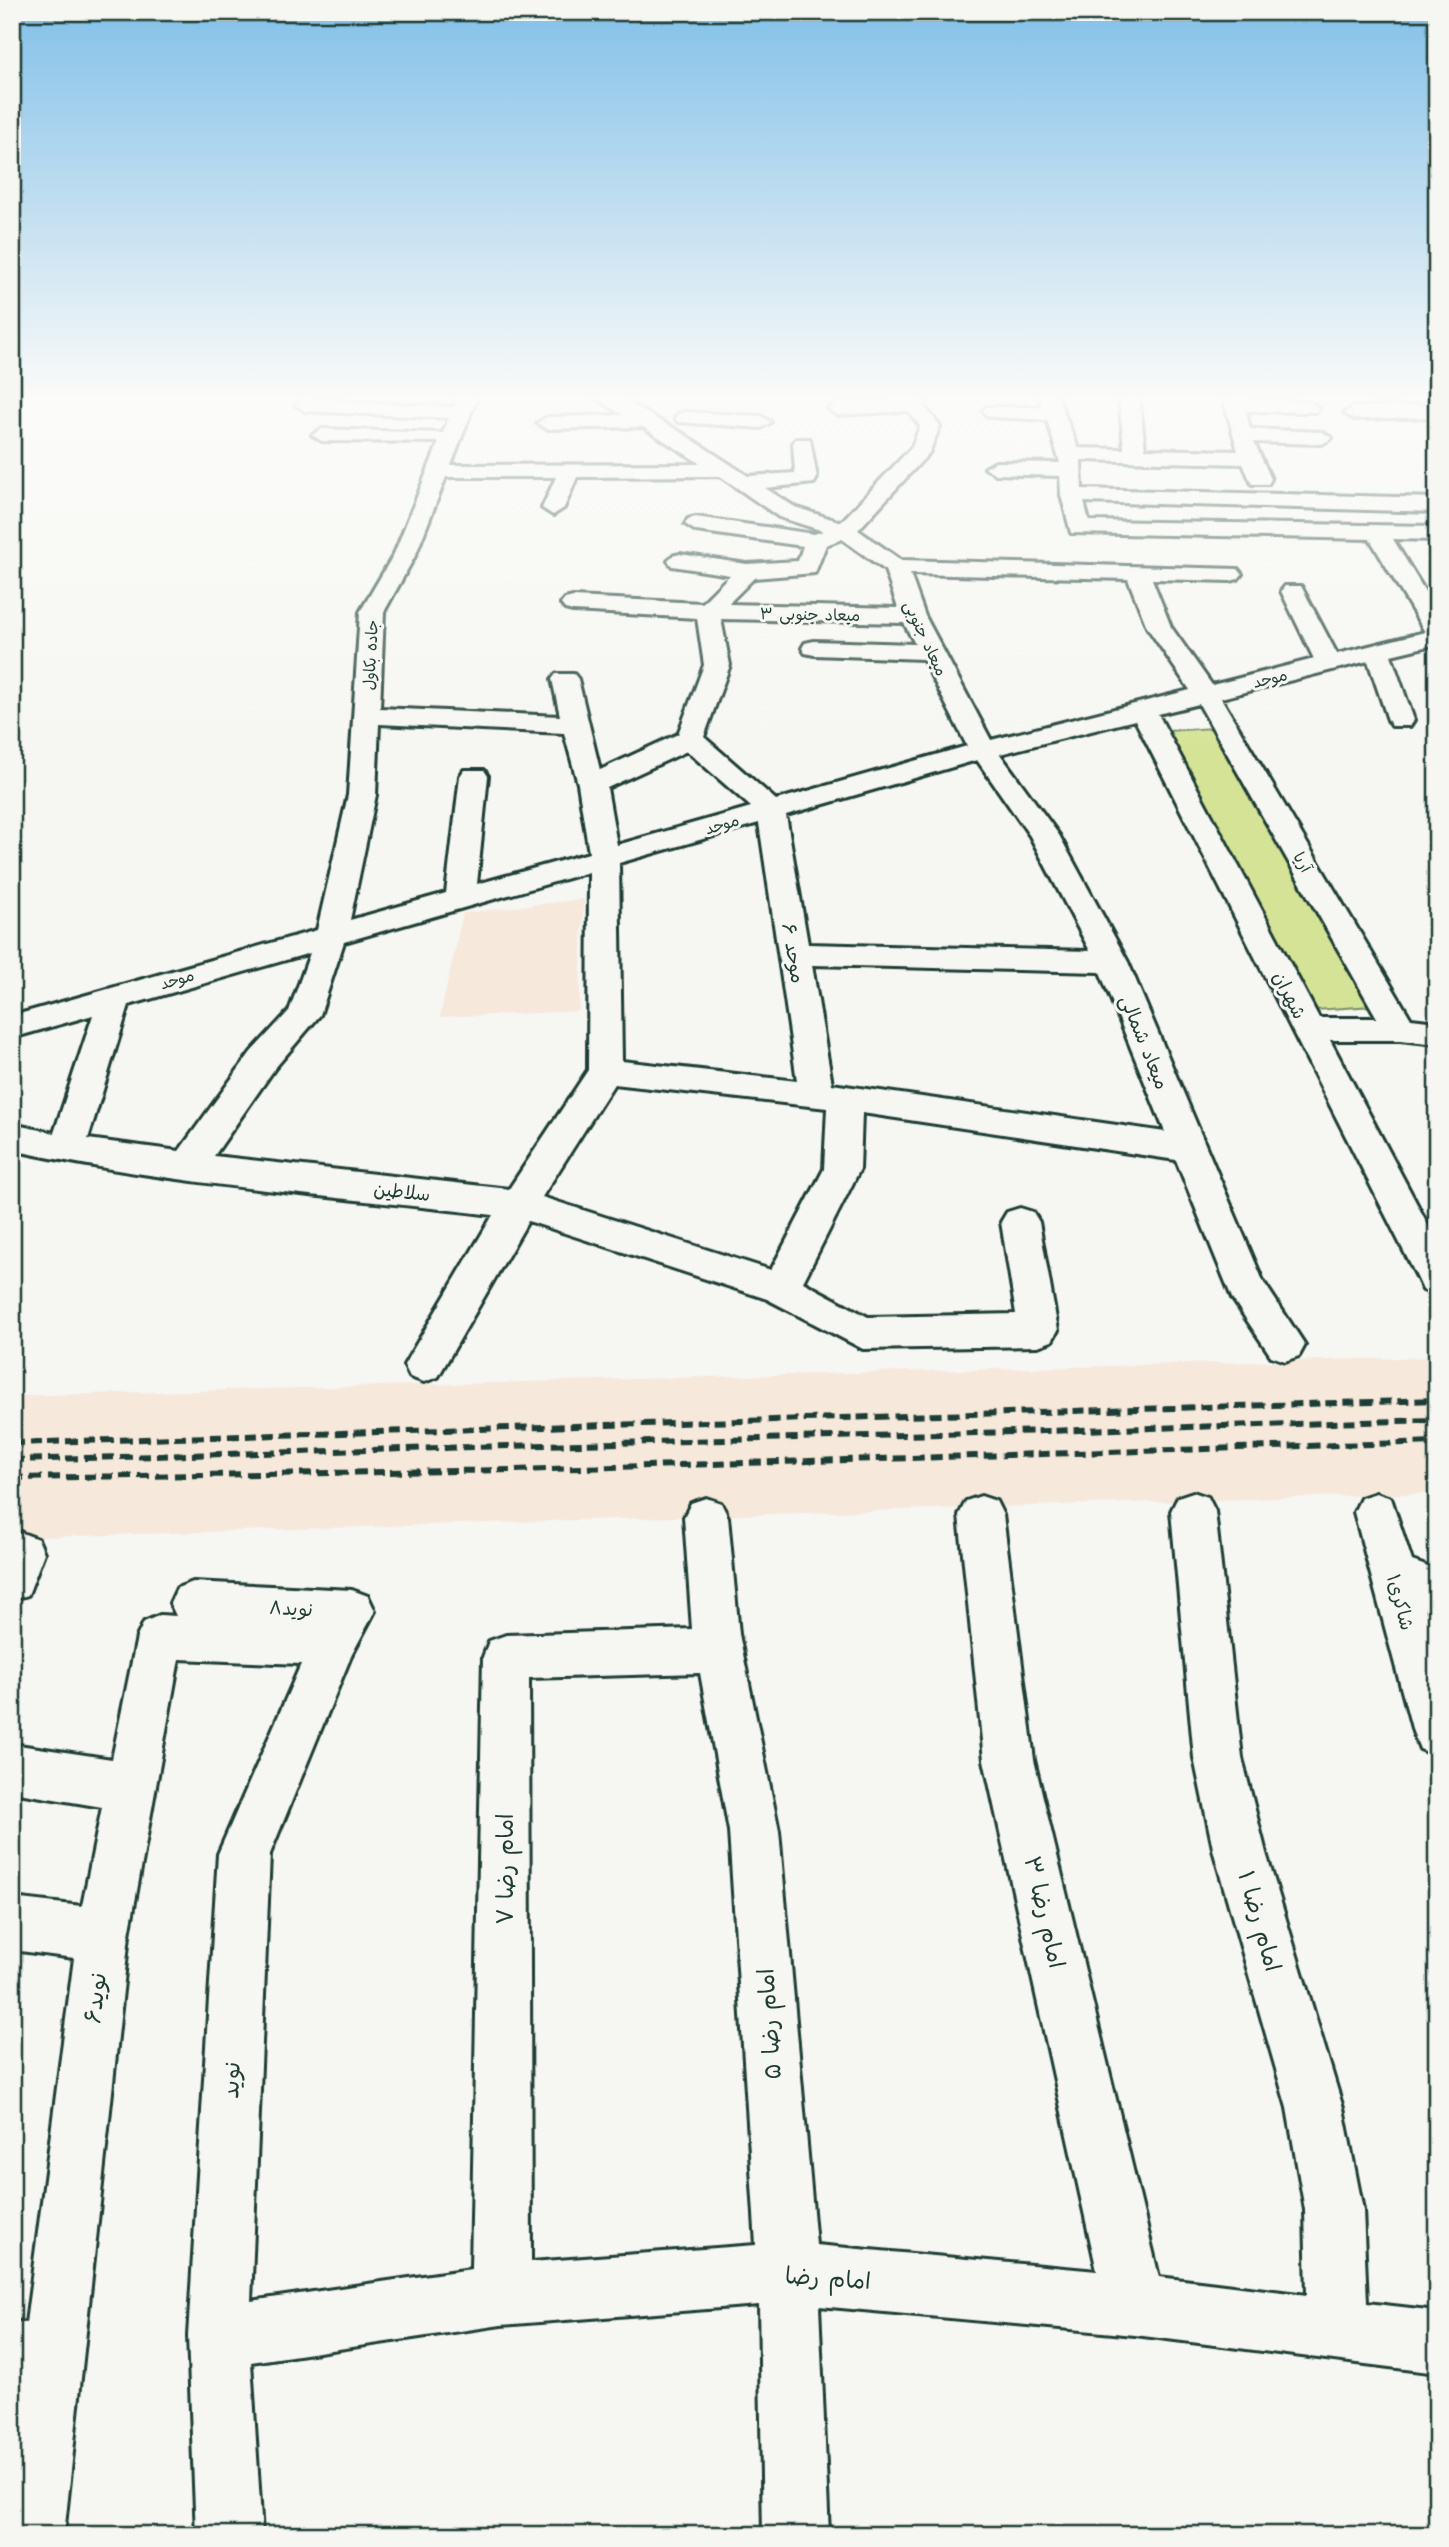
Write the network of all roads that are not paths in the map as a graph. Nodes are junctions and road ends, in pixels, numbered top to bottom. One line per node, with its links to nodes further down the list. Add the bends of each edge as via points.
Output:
1 (421, 514): 28 (street, جاده بکاول, via 405,554 372,612)
2 (793, 514): 7 (street)
3 (861, 514): 7 (street)
4 (1076, 514): 8 (street, via 1079,528 1282,543)
5 (1385, 514): 8 (street)
6 (696, 524): 10 (street)
7 (845, 531): 10 (street); 12 (street)
8 (1386, 533): 9 (street); 20 (street)
9 (1436, 534)
10 (816, 541): 13 (street, via 807,568)
11 (680, 561): 13 (street)
12 (896, 567): 14 (street); 19 (street, میعاد جنوبی)
13 (747, 570): 18 (street)
14 (1137, 572): 15 (street); 26 (street, آریا, via 1159,627)
15 (1230, 574)
16 (1293, 591): 24 (street)
17 (573, 604): 18 (street, میعاد جنوبی ۳)
18 (708, 611): 19 (street, میعاد جنوبی ۳); 31 (street, via 717,665)
19 (913, 616): 23 (street, میعاد جنوبی)
20 (1437, 634): 22 (street, موحد)
21 (814, 648): 23 (street)
22 (1377, 651): 24 (street, موحد); 29 (street)
23 (930, 652): 32 (street, میعاد جنوبی)
24 (1329, 663): 26 (street, موحد)
25 (565, 679): 30 (street)
26 (1206, 694): 27 (street, موحد); 44 (street, آریا)
27 (1143, 710): 32 (street, موحد); 43 (street, شهران)
28 (366, 715): 30 (street); 38 (street, جاده بکاول, via 362,794)
29 (1401, 720)
30 (573, 725): 34 (street, via 583,749 584,771)
31 (690, 739): 34 (street); 35 (street)
32 (983, 750): 35 (street, موحد); 40 (street, میعاد شمالی, via 1044,835)
33 (474, 776): 37 (street)
34 (592, 784): 36 (street)
35 (771, 810): 36 (street, موحد); 39 (street, موحد ۶)
36 (604, 857): 37 (street, موحد); 46 (street)
37 (461, 897): 38 (street, موحد)
38 (332, 933): 41 (street, موحد); 51 (street, جاده بکاول, via 304,1015 263,1060)
39 (794, 954): 40 (street); 47 (street, موحد ۶)
40 (1112, 962): 50 (street, میعاد شمالی)
41 (116, 997): 42 (street, موحد); 49 (street)
42 (12, 1027)
43 (1308, 1029): 44 (street); 54 (street, شهران)
44 (1400, 1029): 45 (street)
45 (1437, 1033)
46 (606, 1071): 47 (street); 52 (street)
47 (831, 1097): 50 (street); 55 (street, موحد ۶, via 842,1169)
48 (12, 1137): 49 (street, سلاطین)
49 (67, 1149): 51 (street, سلاطین)
50 (1189, 1149): 56 (street, میعاد شمالی, via 1246,1287)
51 (188, 1166): 52 (street, سلاطین)
52 (519, 1204): 55 (street, سلاطین); 57 (street)
53 (1020, 1222): 55 (street, سلاطین, via 1038,1330 863,1333)
54 (1437, 1279)
55 (781, 1288)
56 (1284, 1345)
57 (425, 1365)
58 (1193, 1511): 75 (street, امام رضا ۱, via 1218,1758 1240,1853 1315,2108 1334,2210)
59 (1376, 1513): 62 (street, شاکری۱)
60 (981, 1515): 74 (street, امام رضا ۳, via 1009,1760)
61 (706, 1517): 66 (street, امام رضا ۵)
62 (1393, 1574): 63 (street); 67 (street, شاکری۱)
63 (1437, 1591)
64 (193, 1603): 65 (street, نوید۸, via 352,1611)
65 (333, 1643): 69 (street, نوید۶, via 160,1637); 76 (street, نوید, via 244,1854)
66 (720, 1650): 72 (street, امام رضا ۵, via 754,1831); 73 (street, امام رضا ۷, via 506,1657)
67 (1437, 1732)
68 (12, 1768): 69 (street)
69 (131, 1787): 71 (street, نوید۶)
70 (12, 1924): 71 (street)
71 (103, 1935): 78 (street, نوید۶)
72 (788, 2273): 73 (street, امام رضا); 74 (street, امام رضا); 81 (street, امام رضا ۵)
73 (501, 2295): 76 (street, امام رضا)
74 (1135, 2305): 75 (street, امام رضا)
75 (1338, 2329): 77 (street, امام رضا)
76 (219, 2336): 80 (street, نوید)
77 (1437, 2342)
78 (32, 2356): 79 (street, نوید۶)
79 (31, 2535)
80 (229, 2535)
81 (796, 2535)

